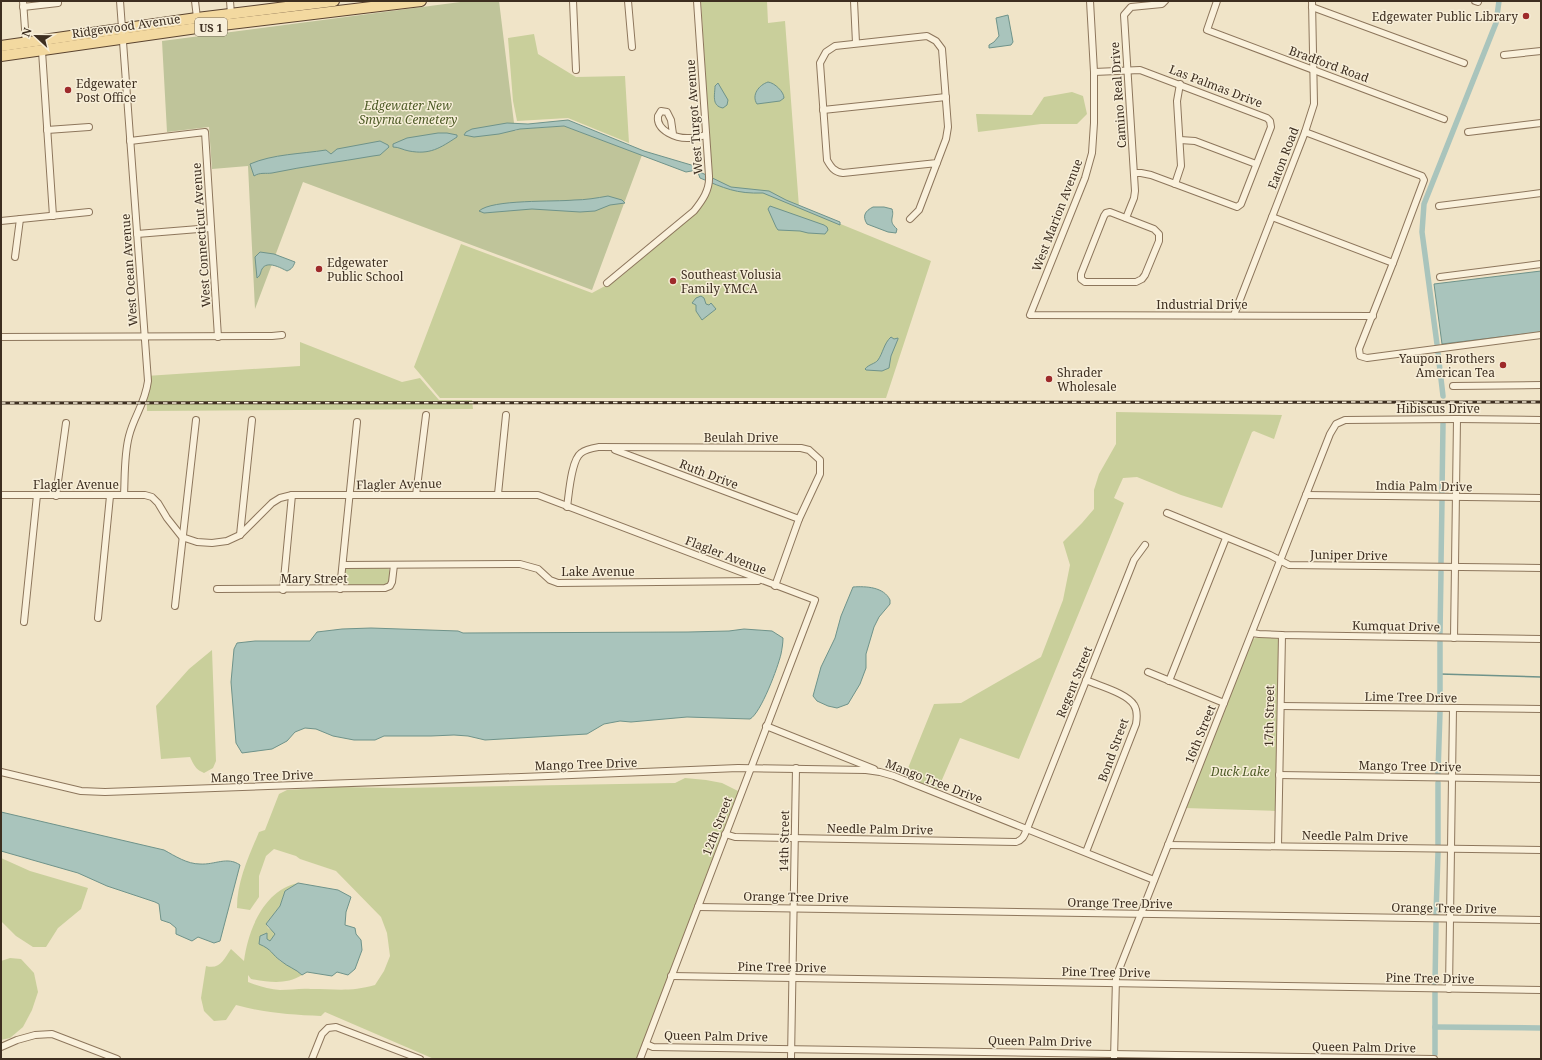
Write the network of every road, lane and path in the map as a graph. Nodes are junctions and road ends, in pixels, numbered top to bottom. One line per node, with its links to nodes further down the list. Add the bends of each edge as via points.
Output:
1 (58, 1): 15 (street)
2 (120, 1): 22 (street, West Ocean Avenue)
3 (196, 1): 21 (street)
4 (230, 1): 19 (street)
5 (334, 1): 16 (main road, Ridgewood Avenue / US 1)
6 (360, 1): 20 (main road, via 304,10)
7 (422, 1): 17 (main road, Ridgewood Avenue / US 1)
8 (573, 1): 33 (street)
9 (628, 1): 27 (street)
10 (697, 1): 47 (street, West Turgot Avenue)
11 (854, 1): 25 (street)
12 (1090, 1): 36 (street, West Marion Avenue)
13 (1165, 1): 34 (street, Camino Real Drive, via 1162,4 1131,7 1124,15)
14 (1217, 1): 35 (street, Bradford Road, via 1207,30)
15 (23, 4): 24 (street)
16 (285, 4): 19 (main road, Ridgewood Avenue / US 1)
17 (377, 4): 20 (main road, Ridgewood Avenue / US 1)
18 (1312, 4): 32 (street); 35 (street, Eaton Road)
19 (231, 14): 21 (main road, Ridgewood Avenue / US 1)
20 (298, 16): 23 (main road, Ridgewood Avenue / US 1)
21 (196, 18): 22 (main road, Ridgewood Avenue / US 1)
22 (122, 29): 23 (street, West Ocean Avenue); 24 (main road, Ridgewood Avenue / US 1)
23 (123, 39): 29 (main road, Ridgewood Avenue / US 1); 49 (street, West Ocean Avenue)
24 (26, 43): 26 (main road, Ridgewood Avenue / US 1)
25 (856, 43): 38 (street, via 928,36 942,49); 39 (street, via 834,46 826,52 820,63)
26 (1, 46)
27 (632, 47)
28 (1541, 50): 30 (street)
29 (42, 51): 31 (main road, Ridgewood Avenue / US 1); 43 (street)
30 (1504, 55)
31 (1, 56)
32 (1464, 63)
33 (576, 70)
34 (1128, 70): 36 (street, Las Palmas Drive); 37 (street, Las Palmas Drive, via 1140,70); 52 (street, Camino Real Drive)
35 (1315, 71): 40 (street, Bradford Road); 44 (street, Eaton Road, via 1314,104)
36 (1094, 72): 70 (street, West Marion Avenue, via 1092,153)
37 (1180, 84): 48 (street, via 1177,101); 51 (street, Las Palmas Drive, via 1267,118 1271,127)
38 (946, 97): 39 (street); 50 (street, via 948,127)
39 (823, 110): 50 (street, via 827,160 832,168 839,172)
40 (1444, 119)
41 (1541, 122): 45 (street)
42 (89, 127): 43 (street)
43 (47, 130): 57 (street)
44 (1305, 132): 58 (street, Eaton Road); 66 (street, via 1422,176 1424,180)
45 (1468, 132)
46 (673, 134): 47 (street, via 691,138)
47 (706, 135): 69 (street, West Turgot Avenue, via 709,179 706,194 694,211)
48 (1180, 140): 51 (street, via 1195,141); 53 (street, via 1181,166)
49 (130, 141): 63 (street, West Connecticut Avenue, via 205,132); 64 (street, West Ocean Avenue)
50 (937, 163): 61 (street, via 919,210)
51 (1256, 164): 53 (street, Las Palmas Drive, via 1241,204 1237,207)
52 (1134, 173): 53 (street, Las Palmas Drive, via 1146,173); 59 (street, Camino Real Drive, via 1136,191)
53 (1175, 184)
54 (1541, 193): 55 (street)
55 (1439, 206)
56 (89, 212): 57 (street)
57 (53, 216): 60 (street)
58 (1272, 217): 66 (street); 71 (street, Eaton Road)
59 (1126, 218): 59 (street, via 1110,212 1104,216 1081,274 1081,279 1085,282 1136,282 1145,275 1159,241 1159,234 1154,229)
60 (20, 219): 62 (street); 65 (street)
61 (910, 219)
62 (1, 221)
63 (211, 228): 64 (street); 77 (street, West Connecticut Avenue)
64 (137, 234): 75 (street, West Ocean Avenue)
65 (16, 257)
66 (1393, 263): 72 (street)
67 (1541, 264): 68 (street)
68 (1440, 276)
69 (607, 283)
70 (1030, 315): 71 (street, Industrial Drive)
71 (1234, 315): 72 (street, Industrial Drive)
72 (1373, 316): 74 (street, via 1359,350 1360,356 1367,358)
73 (282, 335): 77 (street)
74 (1541, 335)
75 (145, 336): 76 (street); 77 (street); 93 (street, West Ocean Avenue, via 147,387 127,445)
76 (1, 337)
77 (218, 337)
78 (1541, 385): 79 (street)
79 (1453, 386)
80 (426, 415): 95 (street)
81 (506, 415): 90 (street)
82 (1457, 419): 85 (street, Hibiscus Drive); 88 (street, Hibiscus Drive, via 1345,420); 100 (street)
83 (196, 420): 106 (street)
84 (252, 420): 105 (street)
85 (1541, 420)
86 (357, 422): 99 (street)
87 (66, 423): 97 (street)
88 (1336, 424): 96 (street, 16th Street)
89 (611, 448): 102 (street, Beulah Drive, via 588,449 577,457); 104 (street, Ruth Drive); 104 (street, Beulah Drive, via 809,450 820,460 820,474)
90 (498, 494): 95 (street, Flagler Avenue); 102 (street, Flagler Avenue, via 538,495)
91 (1, 495): 92 (street, Flagler Avenue)
92 (38, 495): 97 (street, Flagler Avenue); 122 (street)
93 (124, 495): 98 (street, Flagler Avenue); 106 (street, Flagler Avenue, via 145,495 152,498)
94 (292, 495): 99 (street, Flagler Avenue); 105 (street, Flagler Avenue, via 272,503); 118 (street)
95 (416, 495): 99 (street, Flagler Avenue)
96 (1306, 495): 100 (street, India Palm Drive); 109 (street, 16th Street)
97 (56, 496): 98 (street, Flagler Avenue)
98 (110, 496): 121 (street)
99 (349, 496): 110 (street)
100 (1456, 497): 101 (street, India Palm Drive); 112 (street)
101 (1541, 498)
102 (567, 507): 114 (street, Flagler Avenue)
103 (1167, 513): 107 (street, Juniper Drive)
104 (799, 519): 115 (street, Beulah Drive)
105 (240, 535): 106 (street, Flagler Avenue, via 227,541 212,543)
106 (182, 537): 120 (street)
107 (1226, 538): 109 (street, Juniper Drive); 129 (street)
108 (1145, 545): 128 (street, Regent Street, via 1134,560)
109 (1280, 561): 112 (street, Juniper Drive, via 1289,565); 123 (street, 16th Street)
110 (343, 565): 111 (street, Lake Avenue); 117 (street)
111 (394, 565): 114 (street, Lake Avenue, via 520,564 538,569 550,580 558,583); 117 (street, Mary Street, via 390,586)
112 (1455, 568): 113 (street, Juniper Drive); 125 (street)
113 (1541, 568)
114 (762, 580): 115 (street, Flagler Avenue)
115 (775, 586): 119 (street, Flagler Avenue)
116 (217, 589): 118 (street, Mary Street)
117 (340, 589): 118 (street, Mary Street)
118 (283, 590)
119 (815, 600): 134 (street, 12th Street)
120 (175, 606)
121 (98, 618)
122 (24, 622)
123 (1252, 633): 124 (street, Kumquat Drive); 130 (street, 16th Street)
124 (1282, 635): 125 (street, Kumquat Drive); 131 (street, 17th Street)
125 (1454, 638): 126 (street, Kumquat Drive)
126 (1541, 639)
127 (1148, 672): 129 (street)
128 (1086, 680): 142 (street, Regent Street); 149 (street, Bond Street, via 1127,697 1134,705 1137,715 1136,724)
129 (1169, 681): 130 (street)
130 (1224, 703): 145 (street, 16th Street)
131 (1281, 706): 132 (street, Lime Tree Drive); 139 (street, 17th Street)
132 (1453, 708): 133 (street, Lime Tree Drive); 140 (street)
133 (1541, 709)
134 (766, 726): 135 (street, 12th Street); 138 (street)
135 (750, 768): 136 (street, Mango Tree Drive); 137 (street, Mango Tree Drive, via 105,792 81,791); 143 (street, 12th Street)
136 (796, 768): 138 (street, Mango Tree Drive); 144 (street, 14th Street)
137 (1, 772)
138 (880, 772): 142 (street, Mango Tree Drive)
139 (1279, 775): 140 (street, Mango Tree Drive); 146 (street, 17th Street)
140 (1452, 778): 141 (street, Mango Tree Drive); 147 (street)
141 (1541, 779)
142 (1027, 829): 144 (street, Needle Palm Drive, via 1023,838 1016,842); 149 (street, Mango Tree Drive)
143 (725, 834): 144 (street, Needle Palm Drive, via 735,837); 151 (street, 12th Street)
144 (794, 838): 152 (street, 14th Street)
145 (1168, 845): 146 (street, Needle Palm Drive); 150 (street, 16th Street)
146 (1278, 846): 147 (street, Needle Palm Drive)
147 (1451, 849): 148 (street, Needle Palm Drive); 154 (street)
148 (1541, 850)
149 (1086, 852): 150 (street, Mango Tree Drive)
150 (1154, 880): 153 (street, 16th Street)
151 (698, 907): 152 (street, Orange Tree Drive); 156 (street, 12th Street)
152 (794, 908): 153 (street, Orange Tree Drive); 157 (street, 14th Street)
153 (1141, 914): 154 (street, Orange Tree Drive); 158 (street, 16th Street, via 1118,972)
154 (1450, 919): 155 (street, Orange Tree Drive); 159 (street)
155 (1541, 920)
156 (671, 976): 157 (street, Pine Tree Drive); 161 (street, 12th Street)
157 (792, 978): 158 (street, Pine Tree Drive); 163 (street, 14th Street)
158 (1116, 984): 159 (street, Pine Tree Drive); 164 (street, 16th Street)
159 (1449, 989): 160 (street, Pine Tree Drive)
160 (1541, 990)
161 (646, 1044): 163 (street, Queen Palm Drive, via 653,1047); 168 (street, 12th Street)
162 (1, 1047): 165 (street, via 34,1035 52,1034)
163 (791, 1048): 164 (street, Queen Palm Drive); 169 (street, 14th Street)
164 (1114, 1056): 170 (street, Queen Palm Drive)
165 (117, 1059)
166 (312, 1059): 167 (street, via 322,1034 328,1028 336,1027)
167 (420, 1059)
168 (640, 1059)
169 (791, 1059)
170 (1434, 1059)

